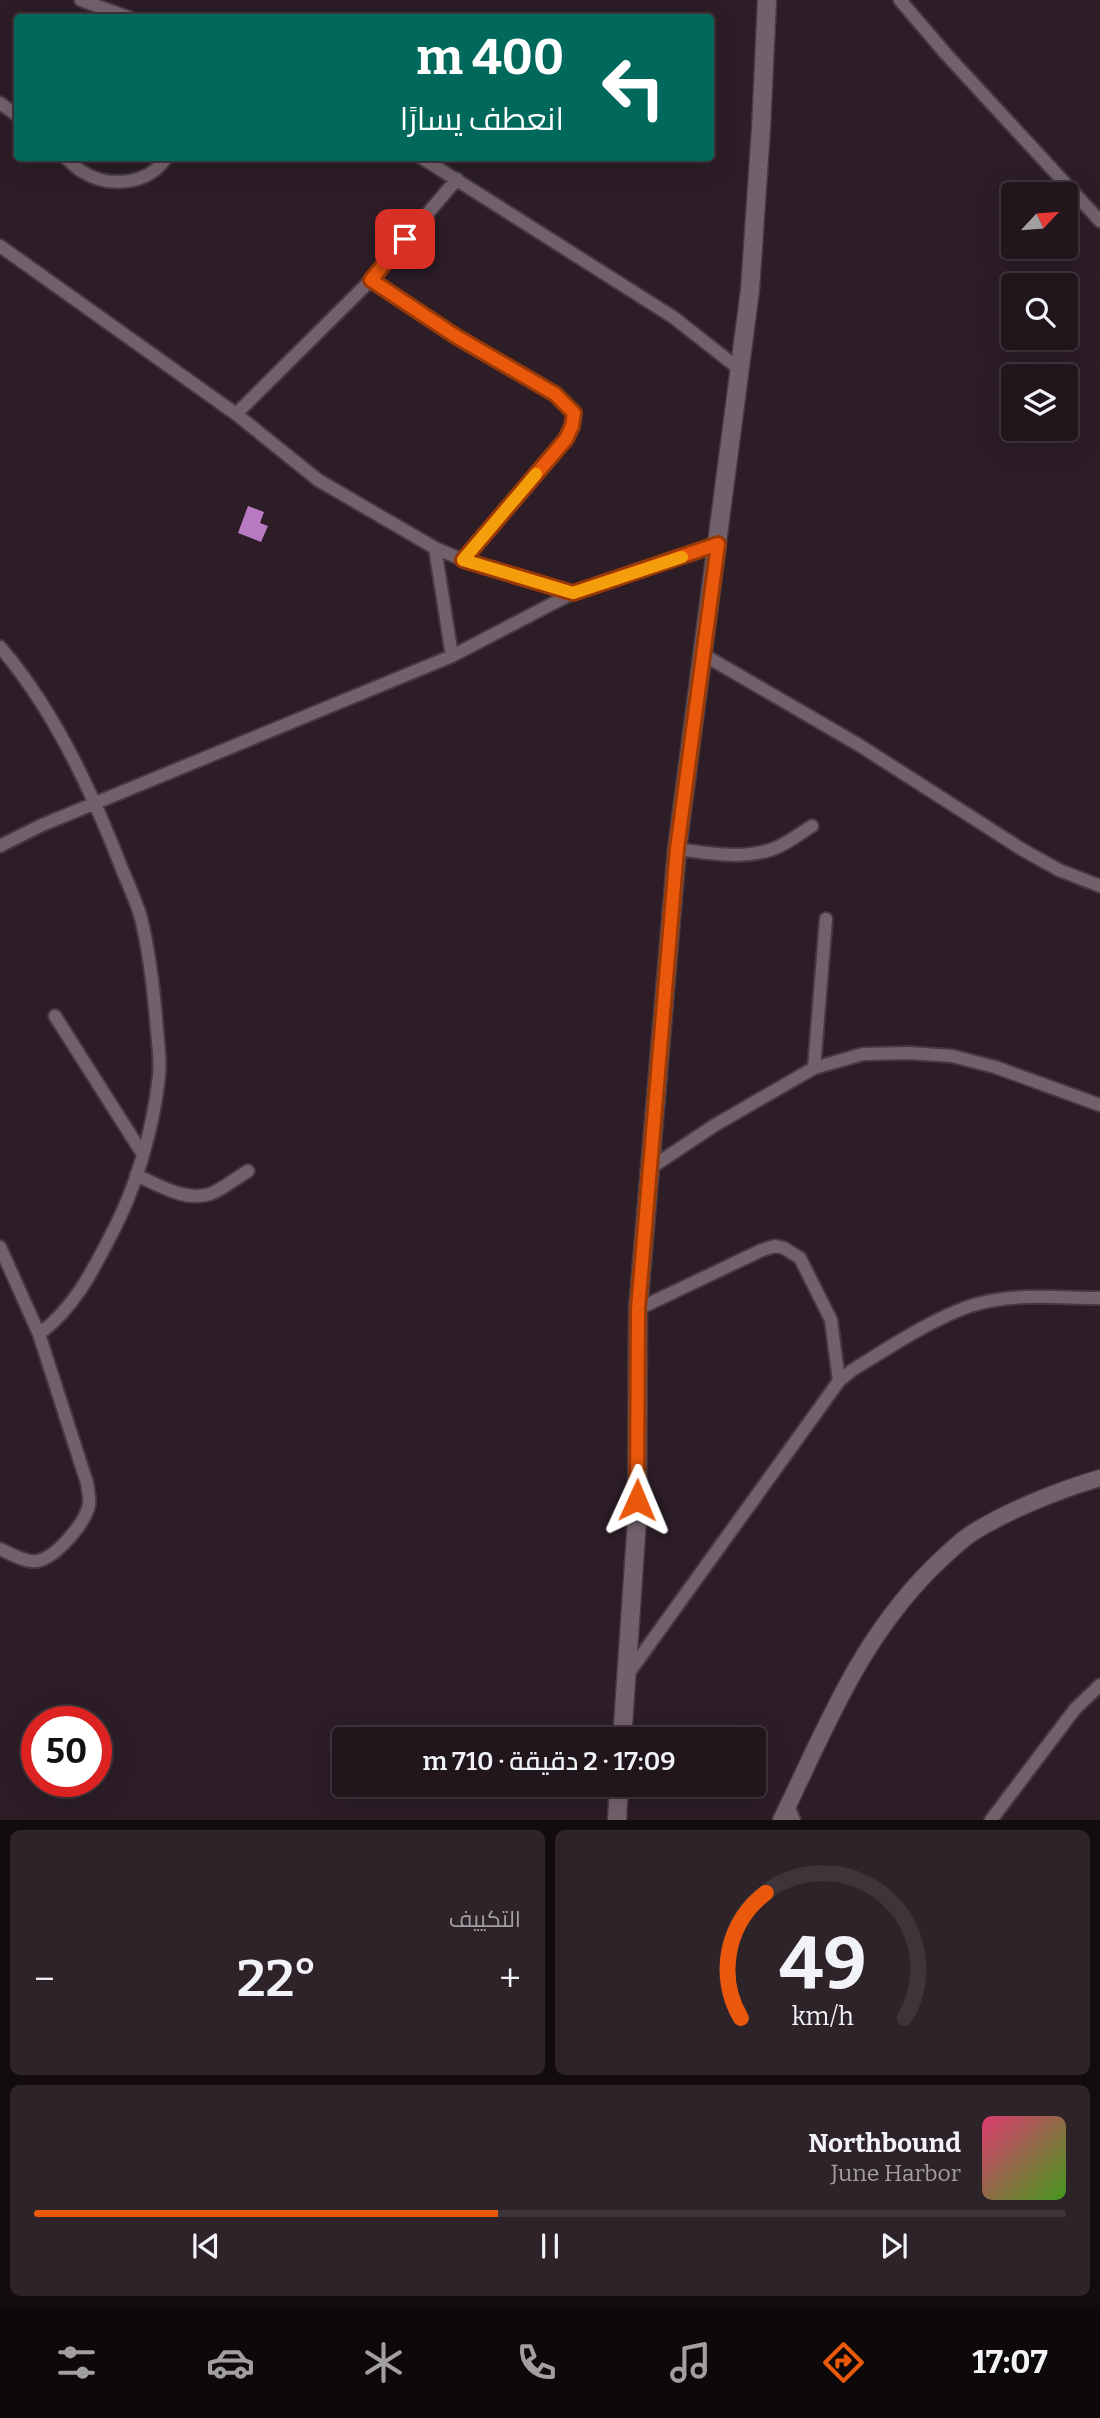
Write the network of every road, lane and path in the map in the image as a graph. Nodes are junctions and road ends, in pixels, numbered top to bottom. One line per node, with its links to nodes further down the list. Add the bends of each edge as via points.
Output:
1 (81, 0): 4 (street)
2 (767, 0): 12 (main road, via 750,290)
3 (900, 0): 9 (street)
4 (119, 14)
5 (69, 161): 6 (street, via 82,172 121,183 151,173)
6 (163, 161)
7 (427, 161): 8 (street)
8 (457, 179): 11 (street); 12 (street, via 673,317)
9 (1100, 221)
10 (0, 246): 13 (street)
11 (371, 280): 13 (street); 16 (street, via 555,394 574,413 566,439)
12 (738, 368): 14 (main road)
13 (236, 414): 15 (street, via 318,480)
14 (718, 544): 17 (street); 19 (main road)
15 (435, 548): 16 (street); 20 (street)
16 (463, 560): 17 (street)
17 (573, 593): 20 (street)
18 (0, 647): 21 (street, via 22,672)
19 (704, 655): 24 (main road); 25 (street, via 859,745 1033,856)
20 (452, 656): 21 (street)
21 (97, 803): 23 (street); 30 (street, via 141,916 152,973 159,1074)
22 (812, 826): 24 (street, via 785,844 751,854)
23 (0, 846)
24 (677, 849): 31 (main road)
25 (1100, 886)
26 (827, 919): 28 (street)
27 (55, 1016): 30 (street)
28 (814, 1068): 29 (street, via 863,1054 951,1056); 31 (street)
29 (1100, 1105)
30 (142, 1153): 33 (street)
31 (652, 1167): 36 (main road)
32 (248, 1171): 33 (street, via 211,1194 195,1196)
33 (136, 1175): 37 (street, via 120,1220 90,1275 57,1321)
34 (0, 1247): 37 (street)
35 (1100, 1298): 38 (street, via 1028,1297 980,1303 953,1313)
36 (638, 1309): 38 (street, via 762,1250 785,1248 800,1258 829,1313); 41 (main road, via 637,1518)
37 (38, 1334): 40 (street, via 87,1483 89,1506 66,1541 47,1558 30,1561)
38 (839, 1381): 41 (street)
39 (1100, 1478): 45 (street, via 973,1533 922,1578 881,1627 851,1673)
40 (0, 1549)
41 (625, 1677): 43 (main road)
42 (1100, 1685): 47 (street, via 1075,1709)
43 (623, 1727)
44 (618, 1797): 46 (main road)
45 (788, 1815)
46 (617, 1819)
47 (991, 1819)

